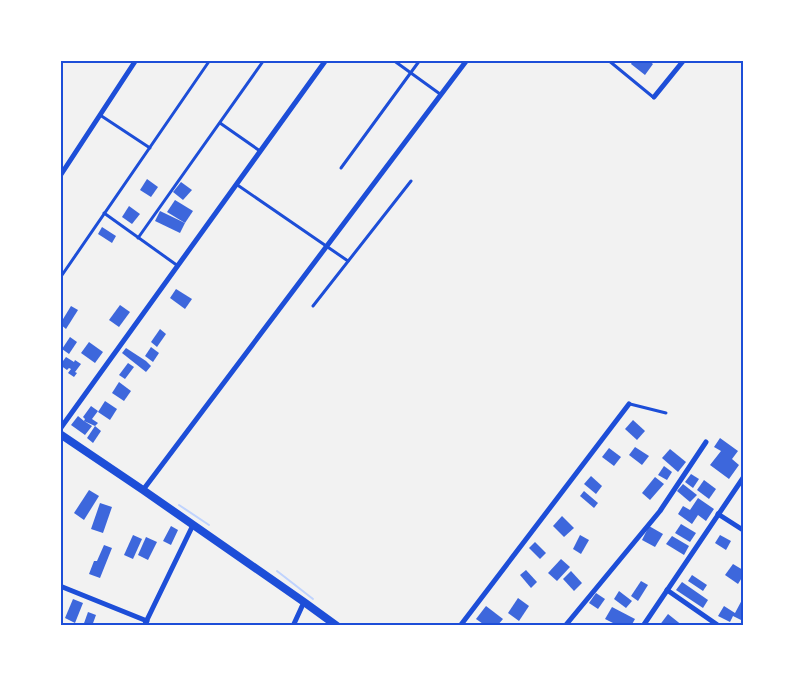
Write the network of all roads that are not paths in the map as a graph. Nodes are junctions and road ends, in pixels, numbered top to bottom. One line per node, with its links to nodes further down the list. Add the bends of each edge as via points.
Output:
1 (136, 60): 13 (street)
2 (210, 60): 15 (lane)
3 (264, 60): 14 (lane)
4 (326, 60): 16 (street)
5 (393, 60): 10 (lane)
6 (420, 60): 10 (lane)
7 (467, 60): 11 (street)
8 (608, 60): 12 (lane)
9 (684, 60): 12 (street)
10 (410, 73): 11 (lane); 17 (lane)
11 (441, 95): 23 (street)
12 (654, 98)
13 (100, 115): 15 (lane); 18 (street)
14 (220, 123): 16 (lane); 22 (lane)
15 (150, 148): 21 (lane)
16 (260, 151): 20 (street)
17 (341, 168)
18 (60, 176)
19 (411, 180): 24 (lane)
20 (236, 184): 23 (lane); 25 (street)
21 (104, 213): 22 (lane); 26 (lane)
22 (138, 238): 25 (lane)
23 (327, 246): 24 (lane); 34 (street)
24 (348, 261): 27 (lane)
25 (178, 266): 30 (street)
26 (60, 278)
27 (313, 306)
28 (628, 404): 29 (lane); 44 (street)
29 (666, 412)
30 (60, 429)
31 (60, 434): 34 (main road)
32 (706, 442): 45 (street, via 660,511)
33 (743, 478): 35 (street)
34 (143, 490): 36 (main road)
35 (718, 514): 37 (street); 39 (street)
36 (193, 525): 40 (main road); 41 (street)
37 (743, 530)
38 (60, 586): 41 (street)
39 (667, 590): 46 (street); 47 (street)
40 (304, 602): 42 (street); 43 (main road)
41 (145, 623)
42 (293, 626)
43 (337, 626)
44 (460, 626)
45 (566, 626)
46 (643, 626)
47 (719, 626)

